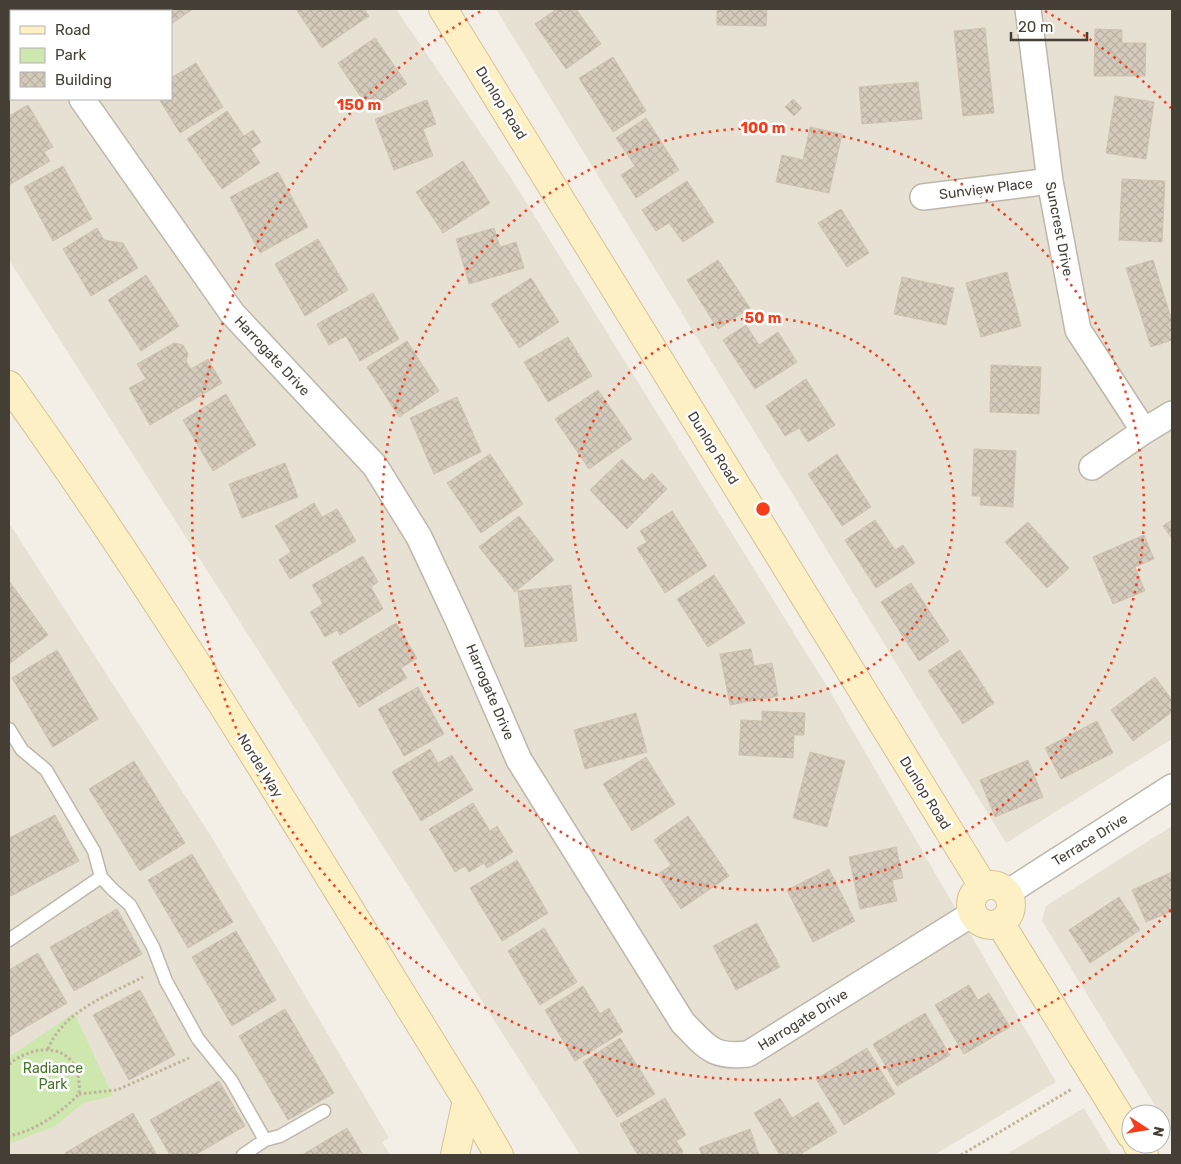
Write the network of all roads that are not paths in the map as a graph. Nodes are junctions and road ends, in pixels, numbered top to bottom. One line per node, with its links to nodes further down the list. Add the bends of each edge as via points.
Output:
1 (443, 9): 13 (street, Dunlop Road)
2 (1028, 9): 4 (street, Suncrest Drive)
3 (83, 100): 14 (street, Harrogate Drive, via 232,313 375,466 419,537 519,760 684,1023 708,1048 728,1056 748,1054)
4 (1050, 182): 5 (street, Sunview Place); 8 (street, Suncrest Drive, via 1078,330)
5 (923, 197)
6 (9, 385): 17 (street, Nordel Way, via 80,484 163,610)
7 (1172, 414): 8 (street)
8 (1144, 431): 9 (street)
9 (1092, 467)
10 (9, 729): 12 (lane, via 22,750 46,770 94,851)
11 (1172, 787): 13 (street, Terrace Drive)
12 (101, 876): 16 (lane); 20 (lane, via 130,905 198,1039 230,1080)
13 (995, 889): 14 (street, via 973,895); 15 (street, via 1011,906 1010,913)
14 (972, 914): 15 (street, via 976,920 988,925)
15 (1000, 923): 19 (street)
16 (9, 940)
17 (467, 1100): 22 (street); 23 (street, Nordel Way)
18 (324, 1111): 20 (lane, via 280,1136)
19 (1121, 1118)
20 (265, 1140): 21 (lane)
21 (244, 1155)
22 (455, 1155)
23 (499, 1155)

